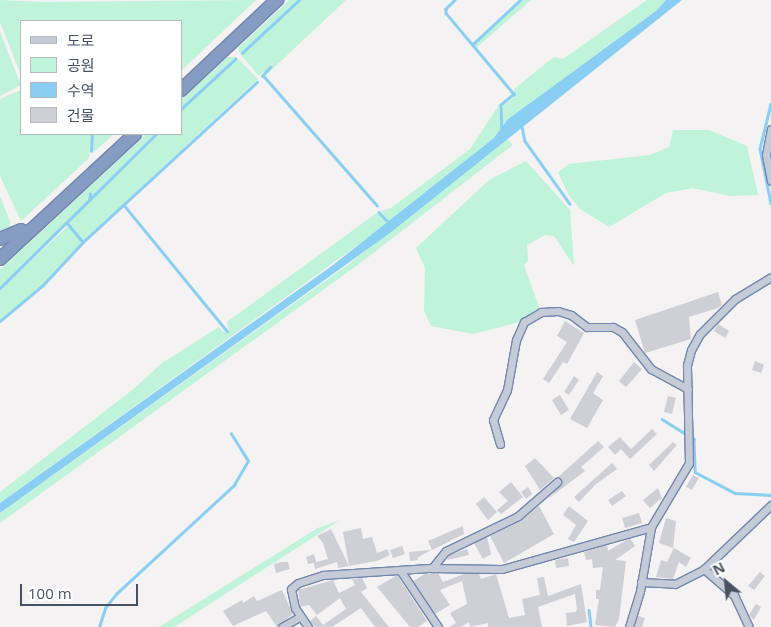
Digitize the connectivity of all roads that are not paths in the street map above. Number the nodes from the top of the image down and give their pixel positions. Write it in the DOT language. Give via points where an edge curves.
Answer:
graph roads {
  1 [pos="264,0"];
  2 [pos="277,0"];
  3 [pos="182,77"];
  4 [pos="182,89"];
  5 [pos="771,129"];
  6 [pos="121,135"];
  7 [pos="134,135"];
  8 [pos="771,180"];
  9 [pos="21,230"];
  10 [pos="0,239"];
  11 [pos="0,248"];
  12 [pos="0,259"];
  13 [pos="771,277"];
  14 [pos="688,390"];
  15 [pos="500,444"];
  16 [pos="557,482"];
  17 [pos="771,505"];
  18 [pos="651,527"];
  19 [pos="432,568"];
  20 [pos="704,569"];
  21 [pos="400,570"];
  22 [pos="641,582"];
  23 [pos="299,616"];
  24 [pos="282,627"];
  25 [pos="308,627"];
  26 [pos="438,627"];
  27 [pos="629,627"];
  28 [pos="749,627"];
  1 -- 3 [label="highway"];
  2 -- 4 [label="highway"];
  5 -- 8 [label="street" via="766,155"];
  6 -- 9 [label="highway"];
  7 -- 12 [label="highway"];
  9 -- 10 [label="highway"];
  9 -- 11 [label="highway"];
  13 -- 14 [label="street" via="740,295 700,334 689,357"];
  14 -- 15 [label="street" via="650,369 622,332 613,327 587,327 571,315 558,311 541,312 524,322 516,340 507,390 493,420"];
  14 -- 18 [label="street" via="689,463"];
  16 -- 19 [label="street" via="518,516 446,552"];
  17 -- 20 [label="street"];
  18 -- 19 [label="street" via="516,566"];
  18 -- 22 [label="street"];
  19 -- 21 [label="street"];
  20 -- 22 [label="street" via="675,584"];
  20 -- 28 [label="street" via="734,595"];
  21 -- 23 [label="street" via="323,575 298,583 291,589 290,596"];
  21 -- 26 [label="street"];
  22 -- 27 [label="street"];
  23 -- 24 [label="street"];
  23 -- 25 [label="street"];
}
